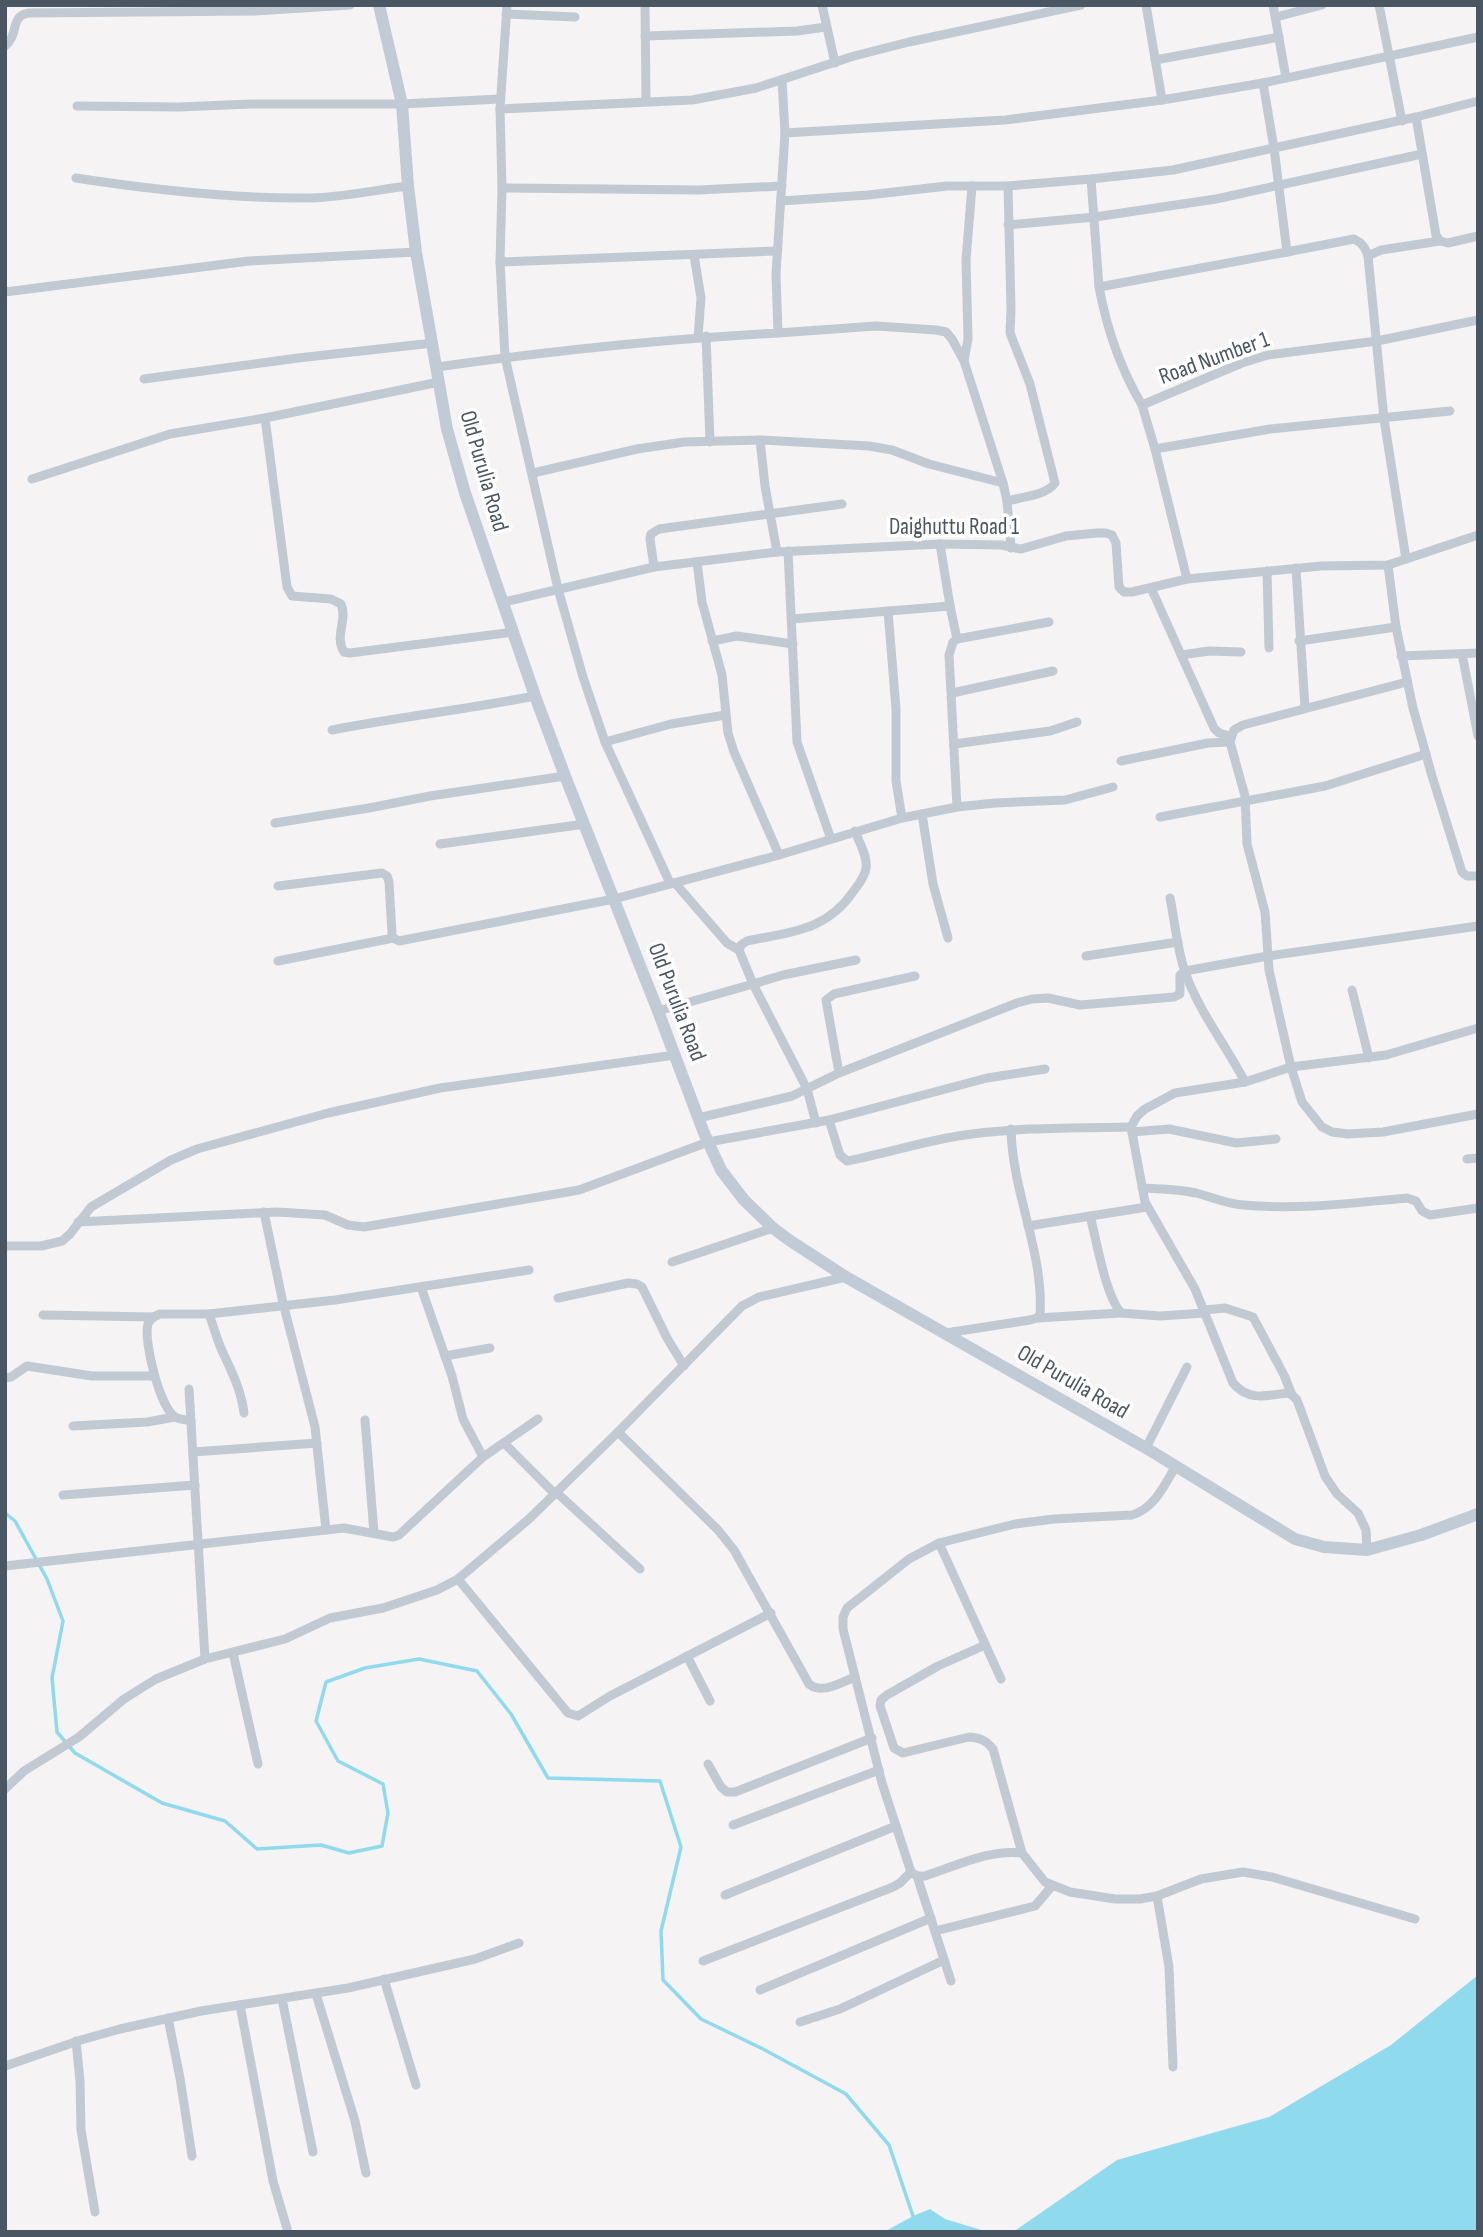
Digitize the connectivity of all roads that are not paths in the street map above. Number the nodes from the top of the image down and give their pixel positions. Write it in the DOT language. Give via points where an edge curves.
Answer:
graph roads {
  1 [pos="350,5"];
  2 [pos="379,5"];
  3 [pos="645,5"];
  4 [pos="822,5"];
  5 [pos="1081,5"];
  6 [pos="1146,5"];
  7 [pos="1273,5"];
  8 [pos="1322,5"];
  9 [pos="1380,5"];
  10 [pos="19,10"];
  11 [pos="506,10"];
  12 [pos="576,17"];
  13 [pos="1276,17"];
  14 [pos="826,27"];
  15 [pos="645,36"];
  16 [pos="1279,37"];
  17 [pos="1478,37"];
  18 [pos="5,46"];
  19 [pos="1390,57"];
  20 [pos="1156,60"];
  21 [pos="835,63"];
  22 [pos="1286,78"];
  23 [pos="782,80"];
  24 [pos="1263,83"];
  25 [pos="1162,100"];
  26 [pos="646,101"];
  27 [pos="1478,102"];
  28 [pos="402,104"];
  29 [pos="500,104"];
  30 [pos="77,106"];
  31 [pos="1416,117"];
  32 [pos="1402,121"];
  33 [pos="785,133"];
  34 [pos="1274,148"];
  35 [pos="1422,154"];
  36 [pos="76,178"];
  37 [pos="1091,179"];
  38 [pos="782,186"];
  39 [pos="972,186"];
  40 [pos="1008,186"];
  41 [pos="1279,186"];
  42 [pos="408,187"];
  43 [pos="502,188"];
  44 [pos="781,201"];
  45 [pos="1095,217"];
  46 [pos="1008,225"];
  47 [pos="1478,236"];
  48 [pos="1440,241"];
  49 [pos="777,251"];
  50 [pos="1287,251"];
  51 [pos="416,253"];
  52 [pos="694,254"];
  53 [pos="1368,256"];
  54 [pos="500,262"];
  55 [pos="1100,287"];
  56 [pos="5,292"];
  57 [pos="1478,320"];
  58 [pos="778,333"];
  59 [pos="702,337"];
  60 [pos="1377,341"];
  61 [pos="433,343"];
  62 [pos="505,357"];
  63 [pos="964,361"];
  64 [pos="437,366"];
  65 [pos="144,379"];
  66 [pos="439,383"];
  67 [pos="1142,405"];
  68 [pos="1450,411"];
  69 [pos="265,418"];
  70 [pos="1384,419"];
  71 [pos="760,440"];
  72 [pos="710,442"];
  73 [pos="1155,449"];
  74 [pos="533,473"];
  75 [pos="32,479"];
  76 [pos="1003,484"];
  77 [pos="1007,501"];
  78 [pos="842,504"];
  79 [pos="770,513"];
  80 [pos="1478,535"];
  81 [pos="940,544"];
  82 [pos="1011,548"];
  83 [pos="788,551"];
  84 [pos="777,552"];
  85 [pos="1406,559"];
  86 [pos="697,562"];
  87 [pos="1388,565"];
  88 [pos="654,567"];
  89 [pos="1296,568"];
  90 [pos="1267,571"];
  91 [pos="1187,579"];
  92 [pos="1151,588"];
  93 [pos="558,589"];
  94 [pos="504,602"];
  95 [pos="950,606"];
  96 [pos="888,611"];
  97 [pos="792,619"];
  98 [pos="1049,622"];
  99 [pos="1396,627"];
  100 [pos="514,632"];
  101 [pos="957,639"];
  102 [pos="712,641"];
  103 [pos="1300,641"];
  104 [pos="793,644"];
  105 [pos="1269,648"];
  106 [pos="1241,652"];
  107 [pos="1478,653"];
  108 [pos="1462,654"];
  109 [pos="1181,655"];
  110 [pos="1401,656"];
  111 [pos="1054,671"];
  112 [pos="1407,682"];
  113 [pos="952,693"];
  114 [pos="535,696"];
  115 [pos="1305,708"];
  116 [pos="725,715"];
  117 [pos="1077,722"];
  118 [pos="332,730"];
  119 [pos="1478,736"];
  120 [pos="1230,739"];
  121 [pos="605,743"];
  122 [pos="954,744"];
  123 [pos="1426,754"];
  124 [pos="1121,761"];
  125 [pos="565,776"];
  126 [pos="1113,787"];
  127 [pos="1244,802"];
  128 [pos="957,807"];
  129 [pos="922,814"];
  130 [pos="1160,817"];
  131 [pos="902,818"];
  132 [pos="275,823"];
  133 [pos="585,824"];
  134 [pos="855,831"];
  135 [pos="831,839"];
  136 [pos="440,844"];
  137 [pos="779,855"];
  138 [pos="1478,876"];
  139 [pos="670,883"];
  140 [pos="278,886"];
  141 [pos="614,898"];
  142 [pos="1170,898"];
  143 [pos="1478,926"];
  144 [pos="393,938"];
  145 [pos="948,938"];
  146 [pos="1178,942"];
  147 [pos="739,950"];
  148 [pos="1086,956"];
  149 [pos="1268,956"];
  150 [pos="856,960"];
  151 [pos="278,961"];
  152 [pos="1185,971"];
  153 [pos="915,976"];
  154 [pos="753,984"];
  155 [pos="1352,990"];
  156 [pos="658,1011"];
  157 [pos="1478,1028"];
  158 [pos="675,1055"];
  159 [pos="1369,1058"];
  160 [pos="1291,1067"];
  161 [pos="1045,1069"];
  162 [pos="839,1073"];
  163 [pos="1245,1082"];
  164 [pos="807,1089"];
  165 [pos="1478,1114"];
  166 [pos="698,1118"];
  167 [pos="830,1120"];
  168 [pos="816,1123"];
  169 [pos="1012,1129"];
  170 [pos="1131,1129"];
  171 [pos="1276,1139"];
  172 [pos="708,1142"];
  173 [pos="1478,1158"];
  174 [pos="1466,1160"];
  175 [pos="1142,1188"];
  176 [pos="1147,1207"];
  177 [pos="1478,1208"];
  178 [pos="264,1212"];
  179 [pos="1090,1216"];
  180 [pos="78,1222"];
  181 [pos="1028,1226"];
  182 [pos="773,1228"];
  183 [pos="5,1246"];
  184 [pos="672,1262"];
  185 [pos="529,1270"];
  186 [pos="846,1277"];
  187 [pos="421,1287"];
  188 [pos="558,1297"];
  189 [pos="285,1305"];
  190 [pos="1205,1311"];
  191 [pos="1121,1313"];
  192 [pos="209,1314"];
  193 [pos="43,1315"];
  194 [pos="153,1317"];
  195 [pos="1037,1318"];
  196 [pos="946,1333"];
  197 [pos="490,1348"];
  198 [pos="445,1356"];
  199 [pos="684,1366"];
  200 [pos="1186,1367"];
  201 [pos="154,1376"];
  202 [pos="5,1378"];
  203 [pos="189,1389"];
  204 [pos="1292,1395"];
  205 [pos="244,1413"];
  206 [pos="175,1418"];
  207 [pos="538,1419"];
  208 [pos="365,1420"];
  209 [pos="191,1421"];
  210 [pos="73,1426"];
  211 [pos="618,1432"];
  212 [pos="317,1443"];
  213 [pos="504,1443"];
  214 [pos="1146,1448"];
  215 [pos="193,1452"];
  216 [pos="483,1457"];
  217 [pos="1176,1466"];
  218 [pos="195,1485"];
  219 [pos="556,1492"];
  220 [pos="63,1495"];
  221 [pos="1478,1514"];
  222 [pos="326,1530"];
  223 [pos="374,1533"];
  224 [pos="939,1543"];
  225 [pos="197,1544"];
  226 [pos="1367,1550"];
  227 [pos="5,1566"];
  228 [pos="640,1569"];
  229 [pos="458,1579"];
  230 [pos="771,1613"];
  231 [pos="985,1646"];
  232 [pos="233,1653"];
  233 [pos="687,1656"];
  234 [pos="205,1659"];
  235 [pos="855,1676"];
  236 [pos="1001,1679"];
  237 [pos="710,1701"];
  238 [pos="872,1738"];
  239 [pos="708,1763"];
  240 [pos="258,1764"];
  241 [pos="879,1770"];
  242 [pos="6,1785"];
  243 [pos="733,1825"];
  244 [pos="896,1826"];
  245 [pos="1022,1853"];
  246 [pos="914,1874"];
  247 [pos="1052,1886"];
  248 [pos="725,1895"];
  249 [pos="1157,1896"];
  250 [pos="931,1918"];
  251 [pos="1415,1919"];
  252 [pos="935,1931"];
  253 [pos="519,1943"];
  254 [pos="944,1960"];
  255 [pos="703,1961"];
  256 [pos="384,1979"];
  257 [pos="951,1981"];
  258 [pos="760,1990"];
  259 [pos="316,1994"];
  260 [pos="282,1999"];
  261 [pos="240,2005"];
  262 [pos="168,2018"];
  263 [pos="800,2022"];
  264 [pos="76,2041"];
  265 [pos="5,2066"];
  266 [pos="1173,2067"];
  267 [pos="416,2085"];
  268 [pos="313,2151"];
  269 [pos="192,2156"];
  270 [pos="366,2173"];
  271 [pos="95,2212"];
  272 [pos="288,2232"];
  1 -- 10 [label="street" via="255,11"];
  2 -- 28 [label="main road, Old Purulia Road"];
  3 -- 15 [label="street"];
  4 -- 14 [label="street"];
  5 -- 21 [label="street"];
  6 -- 20 [label="street"];
  7 -- 13 [label="street"];
  8 -- 13 [label="street"];
  9 -- 19 [label="street"];
  10 -- 18 [label="street" via="14,37"];
  11 -- 12 [label="street"];
  11 -- 29 [label="street"];
  13 -- 16 [label="street"];
  14 -- 15 [label="street"];
  14 -- 21 [label="street"];
  15 -- 26 [label="street"];
  16 -- 20 [label="street"];
  16 -- 22 [label="street"];
  17 -- 19 [label="street"];
  19 -- 22 [label="street"];
  19 -- 32 [label="street"];
  20 -- 25 [label="street"];
  21 -- 23 [label="street"];
  22 -- 24 [label="street"];
  23 -- 26 [label="street" via="692,100"];
  23 -- 33 [label="street"];
  24 -- 25 [label="street"];
  24 -- 34 [label="street"];
  25 -- 33 [label="street" via="1005,120"];
  26 -- 29 [label="street"];
  27 -- 31 [label="street"];
  28 -- 29 [label="street"];
  28 -- 30 [label="street"];
  28 -- 42 [label="main road, Old Purulia Road"];
  29 -- 43 [label="street"];
  31 -- 32 [label="street"];
  31 -- 35 [label="street"];
  32 -- 34 [label="street"];
  33 -- 38 [label="street"];
  34 -- 37 [label="street" via="1173,170"];
  34 -- 41 [label="street"];
  35 -- 41 [label="street"];
  35 -- 48 [label="street"];
  36 -- 42 [label="street" via="153,190 314,198"];
  37 -- 40 [label="street"];
  37 -- 45 [label="street"];
  38 -- 43 [label="street"];
  38 -- 44 [label="street"];
  39 -- 40 [label="street"];
  39 -- 44 [label="street"];
  39 -- 63 [label="street"];
  40 -- 46 [label="street"];
  41 -- 45 [label="street"];
  41 -- 50 [label="street"];
  42 -- 51 [label="main road, Old Purulia Road"];
  43 -- 54 [label="street"];
  44 -- 49 [label="street"];
  45 -- 46 [label="street"];
  45 -- 55 [label="street"];
  46 -- 77 [label="street" via="1010,332 1030,384 1055,483 1044,492"];
  47 -- 48 [label="street"];
  48 -- 53 [label="street"];
  49 -- 52 [label="street"];
  49 -- 58 [label="street"];
  50 -- 53 [label="street" via="1354,239"];
  50 -- 55 [label="street"];
  51 -- 56 [label="street" via="248,261"];
  51 -- 61 [label="main road, Old Purulia Road"];
  52 -- 54 [label="street"];
  52 -- 59 [label="street"];
  53 -- 60 [label="street"];
  54 -- 62 [label="street"];
  55 -- 67 [label="street" via="1117,358"];
  57 -- 60 [label="street, Road Number 1"];
  58 -- 59 [label="street"];
  58 -- 63 [label="street" via="876,326 936,330 946,332"];
  59 -- 62 [label="street"];
  59 -- 72 [label="street"];
  60 -- 67 [label="street, Road Number 1" via="1268,355"];
  60 -- 70 [label="street"];
  61 -- 64 [label="main road, Old Purulia Road"];
  61 -- 65 [label="street"];
  62 -- 64 [label="street"];
  62 -- 74 [label="street"];
  63 -- 76 [label="street"];
  64 -- 66 [label="main road, Old Purulia Road"];
  66 -- 69 [label="street"];
  66 -- 94 [label="main road, Old Purulia Road" via="465,492"];
  67 -- 73 [label="street, Road Number 1"];
  68 -- 70 [label="street"];
  69 -- 75 [label="street" via="170,434"];
  69 -- 100 [label="street" via="287,587 292,596 341,604 344,614 339,642 344,652"];
  70 -- 73 [label="street" via="1270,429"];
  70 -- 85 [label="street"];
  71 -- 72 [label="street"];
  71 -- 76 [label="street" via="892,450"];
  71 -- 79 [label="street"];
  72 -- 74 [label="street" via="637,449"];
  73 -- 91 [label="street, Road Number 1"];
  74 -- 93 [label="street"];
  76 -- 77 [label="street"];
  77 -- 82 [label="street"];
  78 -- 79 [label="street"];
  79 -- 84 [label="street"];
  79 -- 88 [label="street" via="654,531 650,539"];
  80 -- 85 [label="street, Daighuttu Road 1"];
  81 -- 82 [label="street, Daighuttu Road 1"];
  81 -- 83 [label="street, Daighuttu Road 1"];
  81 -- 95 [label="street"];
  82 -- 92 [label="street, Daighuttu Road 1" via="1106,533 1115,543 1119,587 1124,592"];
  83 -- 84 [label="street, Daighuttu Road 1"];
  83 -- 97 [label="street"];
  84 -- 86 [label="street, Daighuttu Road 1"];
  85 -- 87 [label="street, Daighuttu Road 1"];
  86 -- 88 [label="street, Daighuttu Road 1"];
  86 -- 102 [label="street"];
  87 -- 89 [label="street, Daighuttu Road 1"];
  87 -- 99 [label="street"];
  88 -- 93 [label="street, Daighuttu Road 1"];
  89 -- 90 [label="street, Daighuttu Road 1"];
  89 -- 103 [label="street"];
  90 -- 91 [label="street, Daighuttu Road 1"];
  90 -- 105 [label="street"];
  91 -- 92 [label="street, Daighuttu Road 1"];
  92 -- 109 [label="street"];
  93 -- 94 [label="street, Daighuttu Road 1"];
  93 -- 121 [label="street"];
  94 -- 100 [label="main road, Old Purulia Road"];
  95 -- 96 [label="street"];
  95 -- 101 [label="street"];
  96 -- 97 [label="street"];
  96 -- 131 [label="street"];
  97 -- 104 [label="street"];
  98 -- 101 [label="street"];
  99 -- 103 [label="street"];
  99 -- 110 [label="street"];
  100 -- 114 [label="main road, Old Purulia Road"];
  101 -- 113 [label="street" via="950,648"];
  102 -- 104 [label="street" via="737,636"];
  102 -- 116 [label="street" via="722,675"];
  103 -- 115 [label="street"];
  104 -- 135 [label="street" via="797,742"];
  106 -- 109 [label="street"];
  107 -- 108 [label="street"];
  108 -- 110 [label="street"];
  108 -- 119 [label="street"];
  109 -- 120 [label="street" via="1214,728"];
  110 -- 112 [label="street"];
  111 -- 113 [label="street"];
  112 -- 115 [label="street"];
  112 -- 123 [label="street"];
  113 -- 122 [label="street"];
  114 -- 118 [label="street"];
  114 -- 125 [label="main road, Old Purulia Road"];
  115 -- 120 [label="street" via="1243,725"];
  116 -- 121 [label="street" via="671,724"];
  116 -- 137 [label="street" via="734,752"];
  117 -- 122 [label="street" via="1050,731"];
  120 -- 124 [label="street"];
  120 -- 127 [label="street"];
  121 -- 139 [label="street"];
  122 -- 128 [label="street"];
  123 -- 127 [label="street" via="1325,786"];
  123 -- 138 [label="street" via="1462,872"];
  125 -- 132 [label="street"];
  125 -- 133 [label="main road, Old Purulia Road"];
  126 -- 128 [label="street" via="1065,800"];
  127 -- 130 [label="street"];
  127 -- 149 [label="street" via="1247,844 1267,927"];
  128 -- 129 [label="street"];
  129 -- 131 [label="street"];
  129 -- 145 [label="street" via="933,884"];
  131 -- 134 [label="street"];
  133 -- 136 [label="street"];
  133 -- 141 [label="main road, Old Purulia Road"];
  134 -- 135 [label="street"];
  134 -- 147 [label="street" via="867,869 844,905 816,924 747,941"];
  135 -- 137 [label="street"];
  137 -- 139 [label="street"];
  139 -- 141 [label="street"];
  139 -- 147 [label="street"];
  140 -- 144 [label="street" via="382,873 387,876"];
  141 -- 144 [label="street" via="400,941"];
  141 -- 156 [label="main road, Old Purulia Road"];
  142 -- 146 [label="street"];
  143 -- 149 [label="street"];
  144 -- 151 [label="street"];
  146 -- 148 [label="street"];
  146 -- 152 [label="street"];
  147 -- 154 [label="street"];
  149 -- 152 [label="street"];
  149 -- 160 [label="street"];
  150 -- 154 [label="street"];
  152 -- 162 [label="street" via="1180,975 1180,994 1174,997 1080,1005 1032,999"];
  152 -- 163 [label="street"];
  153 -- 162 [label="street" via="825,1000"];
  154 -- 156 [label="street"];
  154 -- 164 [label="street"];
  155 -- 159 [label="street"];
  156 -- 158 [label="main road, Old Purulia Road"];
  157 -- 159 [label="street"];
  158 -- 166 [label="main road, Old Purulia Road"];
  158 -- 180 [label="street" via="440,1088 210,1145 171,1160 92,1207"];
  159 -- 160 [label="street"];
  160 -- 163 [label="street"];
  160 -- 165 [label="street" via="1302,1102 1322,1127 1332,1132 1383,1132"];
  161 -- 167 [label="street" via="987,1078"];
  162 -- 164 [label="street"];
  163 -- 170 [label="street" via="1175,1093 1145,1109"];
  164 -- 166 [label="street" via="772,1102"];
  164 -- 168 [label="street"];
  166 -- 172 [label="main road, Old Purulia Road"];
  167 -- 168 [label="street"];
  167 -- 169 [label="street" via="840,1155 847,1161 956,1136"];
  168 -- 172 [label="street"];
  169 -- 170 [label="street"];
  169 -- 181 [label="street" via="1012,1154"];
  170 -- 171 [label="street" via="1169,1129 1236,1143"];
  170 -- 175 [label="street"];
  172 -- 178 [label="street" via="579,1190 364,1227 325,1214"];
  172 -- 182 [label="main road, Old Purulia Road" via="720,1170"];
  173 -- 174 [label="street"];
  175 -- 176 [label="street"];
  175 -- 177 [label="street" via="1177,1189 1244,1205 1407,1198 1430,1215"];
  176 -- 179 [label="street"];
  176 -- 190 [label="street"];
  178 -- 180 [label="street"];
  178 -- 189 [label="street"];
  179 -- 181 [label="street"];
  179 -- 191 [label="street" via="1110,1293"];
  180 -- 183 [label="street" via="62,1241"];
  181 -- 195 [label="street" via="1037,1268"];
  182 -- 184 [label="street"];
  182 -- 186 [label="main road, Old Purulia Road"];
  185 -- 187 [label="street"];
  186 -- 196 [label="main road, Old Purulia Road"];
  186 -- 199 [label="street" via="750,1300"];
  187 -- 189 [label="street"];
  187 -- 198 [label="street"];
  188 -- 199 [label="street" via="637,1283"];
  189 -- 192 [label="street"];
  189 -- 212 [label="street"];
  190 -- 191 [label="street"];
  190 -- 204 [label="street" via="1225,1308 1253,1317"];
  190 -- 204 [label="street" via="1239,1390 1256,1397"];
  191 -- 195 [label="street"];
  192 -- 194 [label="street"];
  192 -- 205 [label="street" via="242,1395"];
  193 -- 194 [label="street"];
  194 -- 201 [label="street" via="147,1332"];
  195 -- 196 [label="street"];
  196 -- 214 [label="main road, Old Purulia Road"];
  197 -- 198 [label="street"];
  198 -- 216 [label="street" via="463,1419"];
  199 -- 211 [label="street"];
  200 -- 214 [label="street"];
  201 -- 202 [label="street" via="92,1376 27,1366"];
  201 -- 206 [label="street"];
  203 -- 209 [label="street"];
  204 -- 226 [label="street" via="1325,1476 1366,1530"];
  206 -- 209 [label="street"];
  206 -- 210 [label="street"];
  207 -- 213 [label="street"];
  208 -- 223 [label="street"];
  209 -- 215 [label="street"];
  211 -- 219 [label="street"];
  211 -- 230 [label="street" via="718,1530"];
  212 -- 215 [label="street"];
  212 -- 222 [label="street"];
  213 -- 216 [label="street"];
  213 -- 219 [label="street"];
  214 -- 217 [label="main road, Old Purulia Road"];
  215 -- 218 [label="street"];
  216 -- 223 [label="street" via="398,1535"];
  217 -- 224 [label="street" via="1142,1512 1015,1524"];
  217 -- 226 [label="main road, Old Purulia Road" via="1295,1539 1324,1547"];
  218 -- 220 [label="street"];
  218 -- 225 [label="street"];
  219 -- 228 [label="street"];
  219 -- 229 [label="street"];
  221 -- 226 [label="main road, Old Purulia Road"];
  222 -- 223 [label="street"];
  222 -- 225 [label="street"];
  224 -- 231 [label="street"];
  224 -- 235 [label="street" via="909,1559 847,1608 843,1629"];
  225 -- 227 [label="street"];
  225 -- 234 [label="street"];
  229 -- 232 [label="street" via="383,1608 330,1618 285,1639"];
  229 -- 233 [label="street" via="568,1713 578,1716"];
  230 -- 233 [label="street"];
  230 -- 235 [label="street" via="815,1689"];
  231 -- 236 [label="street"];
  231 -- 245 [label="street" via="937,1666 887,1695 880,1706 894,1748 903,1753 968,1737 989,1743"];
  232 -- 234 [label="street"];
  232 -- 240 [label="street"];
  233 -- 237 [label="street"];
  234 -- 242 [label="street" via="140,1688 79,1737"];
  235 -- 238 [label="street"];
  238 -- 239 [label="street" via="735,1792 721,1787"];
  238 -- 241 [label="street"];
  241 -- 243 [label="street"];
  241 -- 244 [label="street"];
  244 -- 246 [label="street"];
  244 -- 248 [label="street"];
  245 -- 246 [label="street" via="989,1855 925,1876"];
  245 -- 247 [label="street"];
  246 -- 250 [label="street"];
  246 -- 255 [label="street" via="893,1887"];
  247 -- 249 [label="street" via="1115,1899"];
  247 -- 252 [label="street" via="1035,1906"];
  249 -- 251 [label="street" via="1201,1879 1242,1872"];
  249 -- 266 [label="street" via="1170,1967"];
  250 -- 252 [label="street"];
  250 -- 258 [label="street"];
  252 -- 254 [label="street"];
  253 -- 256 [label="street" via="475,1959"];
  254 -- 257 [label="street"];
  254 -- 263 [label="street" via="840,2009"];
  256 -- 259 [label="street"];
  256 -- 267 [label="street"];
  259 -- 260 [label="street"];
  259 -- 270 [label="street"];
  260 -- 261 [label="street"];
  260 -- 268 [label="street"];
  261 -- 262 [label="street"];
  261 -- 272 [label="street" via="273,2181"];
  262 -- 264 [label="street"];
  262 -- 269 [label="street"];
  264 -- 265 [label="street"];
  264 -- 271 [label="street" via="81,2130"];
}
